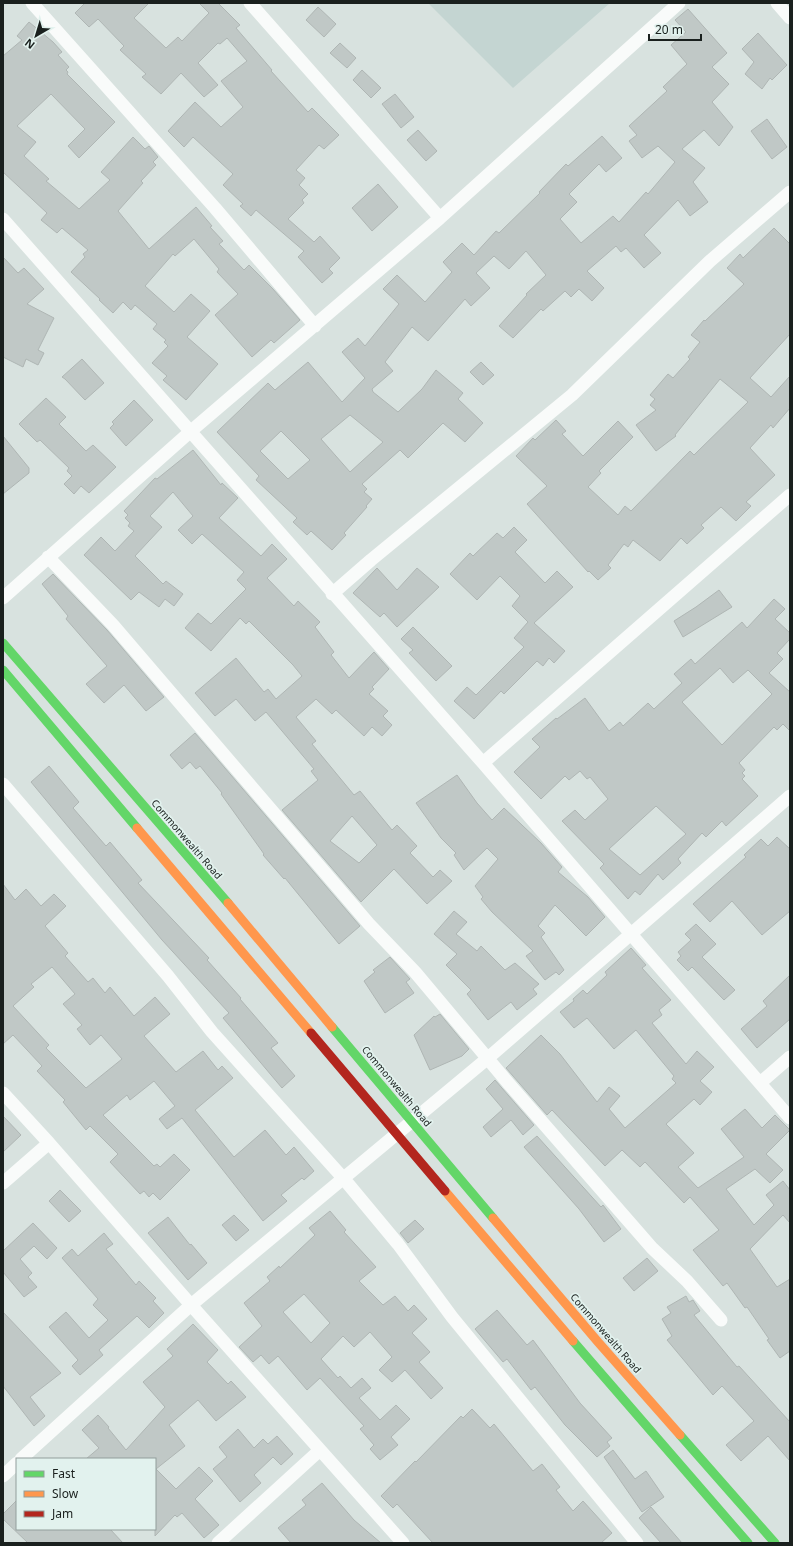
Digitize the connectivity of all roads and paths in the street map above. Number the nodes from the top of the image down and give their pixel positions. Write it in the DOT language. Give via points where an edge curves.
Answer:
graph roads {
  1 [pos="32,3"];
  2 [pos="250,3"];
  3 [pos="678,3"];
  4 [pos="777,3"];
  5 [pos="790,18"];
  6 [pos="790,192"];
  7 [pos="440,218"];
  8 [pos="3,220"];
  9 [pos="315,326"];
  10 [pos="191,431"];
  11 [pos="790,495"];
  12 [pos="48,557"];
  13 [pos="332,594"];
  14 [pos="3,598"];
  15 [pos="3,643"];
  16 [pos="3,670"];
  17 [pos="483,763"];
  18 [pos="3,784"];
  19 [pos="790,796"];
  20 [pos="632,934"];
  21 [pos="790,1057"];
  22 [pos="488,1058"];
  23 [pos="760,1084"];
  24 [pos="3,1093"];
  25 [pos="790,1118"];
  26 [pos="412,1122"];
  27 [pos="398,1134"];
  28 [pos="49,1142"];
  29 [pos="344,1179"];
  30 [pos="3,1183"];
  31 [pos="191,1305"];
  32 [pos="722,1320"];
  33 [pos="320,1450"];
  34 [pos="22,1458"];
  35 [pos="16,1464"];
  36 [pos="3,1476"];
  37 [pos="218,1543"];
  38 [pos="403,1543"];
  39 [pos="637,1543"];
  40 [pos="748,1543"];
  41 [pos="775,1543"];
  1 -- 9 [label="street" via="215,208"];
  2 -- 7 [label="street"];
  3 -- 7 [label="street"];
  4 -- 5 [label="street"];
  6 -- 13 [label="street" via="710,261 572,395"];
  7 -- 9 [label="street"];
  8 -- 10 [label="street"];
  9 -- 10 [label="street"];
  10 -- 12 [label="street"];
  10 -- 13 [label="street"];
  11 -- 17 [label="street"];
  12 -- 14 [label="street"];
  12 -- 22 [label="street" via="113,625"];
  13 -- 17 [label="street"];
  15 -- 26 [label="main road, Commonwealth Road"];
  16 -- 27 [label="main road"];
  17 -- 20 [label="street"];
  18 -- 29 [label="street" via="217,1037"];
  19 -- 20 [label="street"];
  20 -- 22 [label="street"];
  20 -- 23 [label="street"];
  21 -- 23 [label="street"];
  22 -- 26 [label="street"];
  22 -- 32 [label="street" via="652,1248 687,1281"];
  23 -- 25 [label="street"];
  24 -- 28 [label="street"];
  26 -- 27 [label="street"];
  26 -- 41 [label="main road, Commonwealth Road" via="598,1342"];
  27 -- 29 [label="street"];
  27 -- 40 [label="main road"];
  28 -- 30 [label="street"];
  28 -- 31 [label="street"];
  29 -- 31 [label="street"];
  29 -- 39 [label="street" via="398,1244 452,1317"];
  31 -- 33 [label="street"];
  31 -- 34 [label="street"];
  33 -- 37 [label="street"];
  33 -- 38 [label="street"];
  35 -- 36 [label="street"];
}
